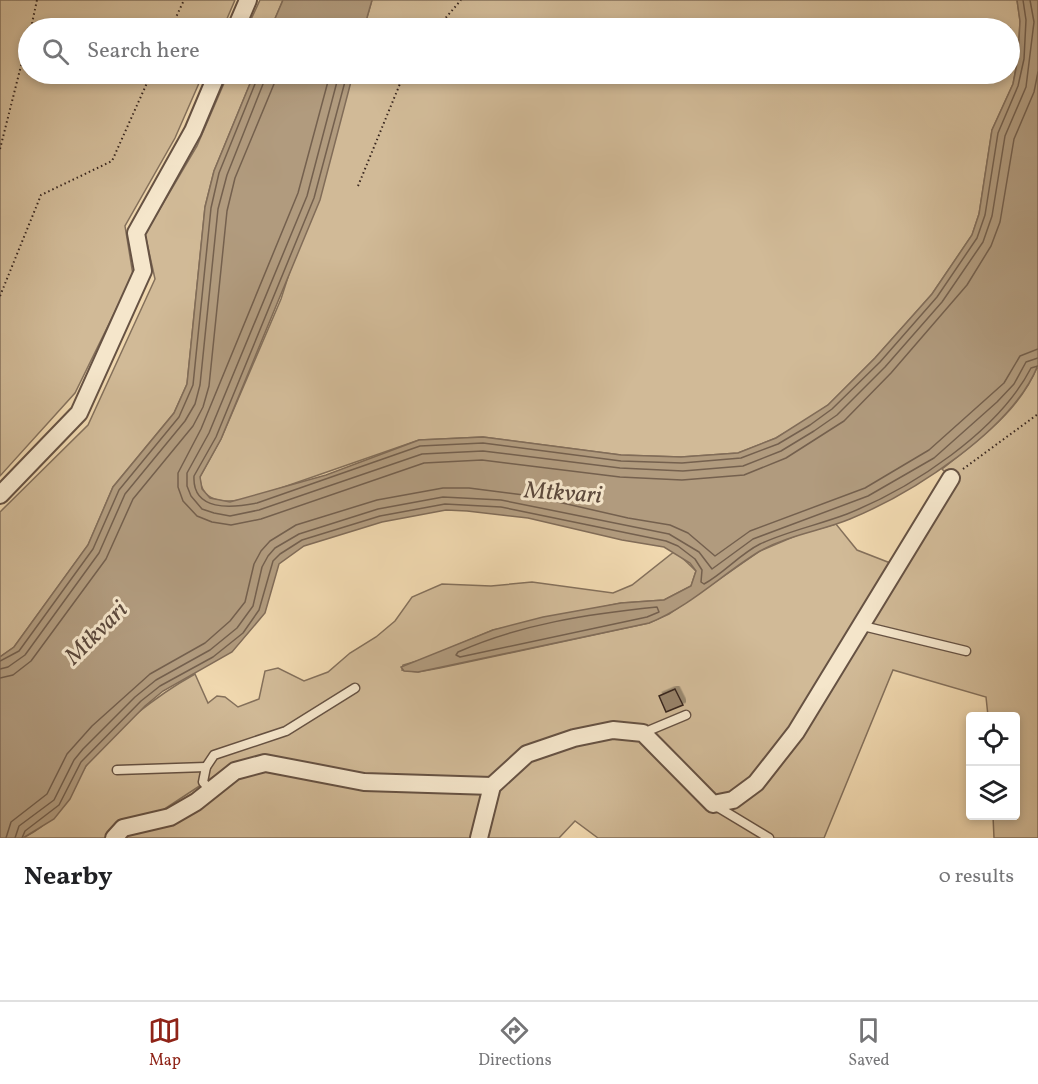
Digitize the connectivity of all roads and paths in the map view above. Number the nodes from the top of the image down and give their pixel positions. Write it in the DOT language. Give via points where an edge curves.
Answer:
graph roads {
  1 [pos="37,0"];
  2 [pos="184,0"];
  3 [pos="248,0"];
  4 [pos="461,0"];
  5 [pos="33,18"];
  6 [pos="176,18"];
  7 [pos="240,18"];
  8 [pos="446,18"];
  9 [pos="18,78"];
  10 [pos="147,84"];
  11 [pos="213,84"];
  12 [pos="400,84"];
  13 [pos="0,149"];
  14 [pos="358,186"];
  15 [pos="0,296"];
  16 [pos="1038,414"];
  17 [pos="951,478"];
  18 [pos="0,495"];
  19 [pos="863,626"];
  20 [pos="966,651"];
  21 [pos="354,688"];
  22 [pos="686,716"];
  23 [pos="644,733"];
  24 [pos="206,766"];
  25 [pos="117,770"];
  26 [pos="492,786"];
  27 [pos="211,791"];
  28 [pos="713,804"];
  29 [pos="114,838"];
  30 [pos="479,838"];
  31 [pos="769,838"];
  1 -- 5 [label="path"];
  2 -- 6 [label="path"];
  3 -- 7 [label="street"];
  4 -- 8 [label="path"];
  9 -- 13 [label="path"];
  10 -- 15 [label="path" via="112,161 40,195"];
  11 -- 18 [label="street" via="193,131 136,233 143,272 79,413"];
  12 -- 14 [label="path"];
  16 -- 17 [label="path"];
  17 -- 19 [label="street"];
  19 -- 20 [label="lane"];
  19 -- 28 [label="street" via="796,732 756,783 733,800"];
  21 -- 24 [label="lane" via="286,731 214,755"];
  22 -- 23 [label="lane"];
  23 -- 26 [label="street" via="613,730 573,738 527,754"];
  23 -- 28 [label="street"];
  24 -- 25 [label="lane"];
  24 -- 27 [label="lane" via="204,782"];
  26 -- 27 [label="street" via="364,782 265,763 236,771"];
  26 -- 30 [label="street"];
  27 -- 29 [label="street" via="170,817 123,828"];
  28 -- 31 [label="lane"];
}
